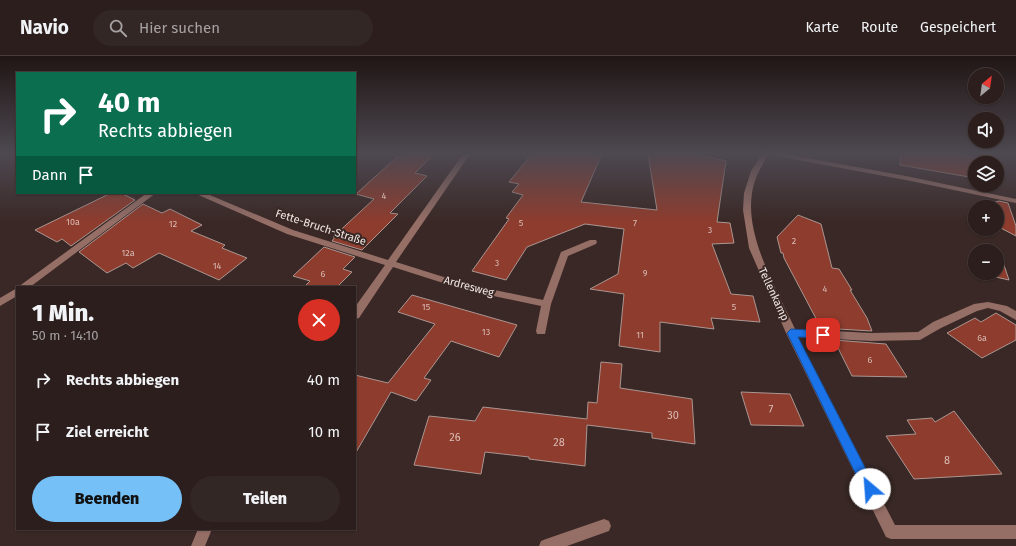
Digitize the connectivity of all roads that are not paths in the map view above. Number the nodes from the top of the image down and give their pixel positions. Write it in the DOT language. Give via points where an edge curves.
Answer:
graph roads {
  1 [pos="450,177"];
  2 [pos="753,177"];
  3 [pos="901,177"];
  4 [pos="151,194"];
  5 [pos="200,194"];
  6 [pos="1016,201"];
  7 [pos="593,242"];
  8 [pos="392,263"];
  9 [pos="24,286"];
  10 [pos="16,292"];
  11 [pos="0,303"];
  12 [pos="546,304"];
  13 [pos="356,315"];
  14 [pos="1016,316"];
  15 [pos="541,331"];
  16 [pos="791,333"];
  17 [pos="604,526"];
  18 [pos="206,530"];
  19 [pos="1016,532"];
  20 [pos="198,546"];
  21 [pos="546,546"];
  1 -- 8 [label="street"];
  2 -- 16 [label="street, Tellenkamp" via="746,210 753,248"];
  3 -- 6 [label="street"];
  4 -- 9 [label="street"];
  5 -- 8 [label="street, Fette-Bruch-Straße" via="290,232"];
  7 -- 12 [label="street" via="564,254"];
  8 -- 12 [label="street, Ardresweg" via="465,286"];
  8 -- 13 [label="street"];
  10 -- 11 [label="street"];
  12 -- 15 [label="street"];
  14 -- 16 [label="street" via="1003,308 988,305 974,308 920,336 871,337"];
  16 -- 19 [label="street, Tellenkamp" via="891,532"];
  17 -- 21 [label="street"];
  18 -- 20 [label="street"];
}
